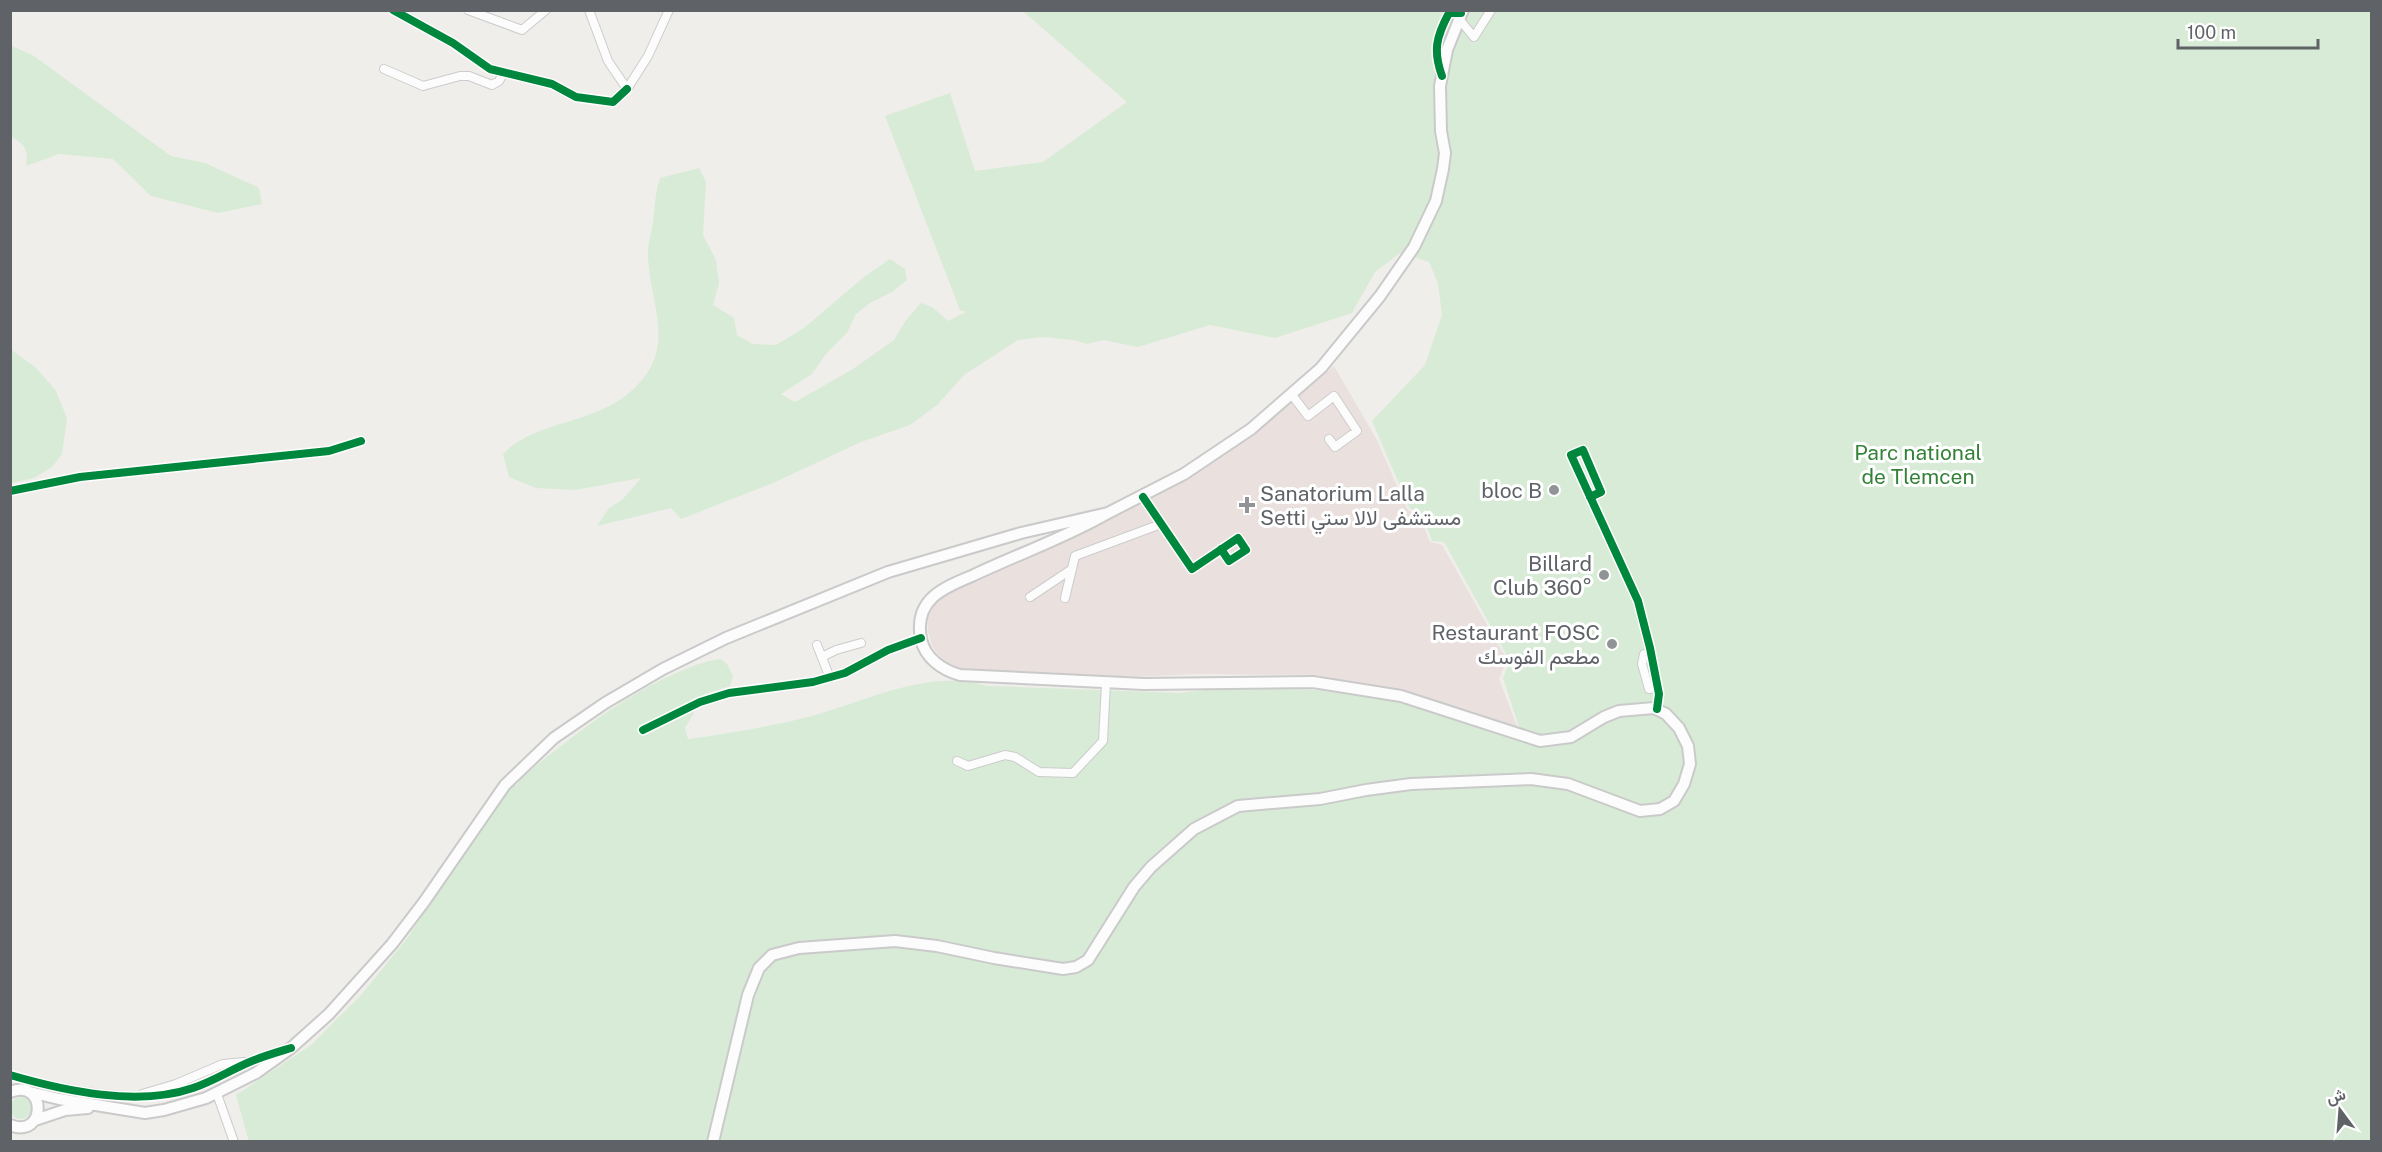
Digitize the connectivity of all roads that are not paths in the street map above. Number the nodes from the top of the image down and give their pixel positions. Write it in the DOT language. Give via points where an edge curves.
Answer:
graph roads {
  1 [pos="393,10"];
  2 [pos="468,10"];
  3 [pos="546,10"];
  4 [pos="589,10"];
  5 [pos="669,10"];
  6 [pos="1491,10"];
  7 [pos="407,14"];
  8 [pos="1461,14"];
  9 [pos="384,69"];
  10 [pos="504,72"];
  11 [pos="627,89"];
  12 [pos="1292,395"];
  13 [pos="1329,439"];
  14 [pos="361,441"];
  15 [pos="10,491"];
  16 [pos="1143,497"];
  17 [pos="1590,497"];
  18 [pos="1108,513"];
  19 [pos="1161,524"];
  20 [pos="1221,549"];
  21 [pos="1072,569"];
  22 [pos="1030,597"];
  23 [pos="1065,598"];
  24 [pos="921,638"];
  25 [pos="861,643"];
  26 [pos="817,645"];
  27 [pos="822,657"];
  28 [pos="830,678"];
  29 [pos="1106,683"];
  30 [pos="1657,709"];
  31 [pos="643,730"];
  32 [pos="957,761"];
  33 [pos="291,1048"];
  34 [pos="10,1075"];
  35 [pos="13,1090"];
  36 [pos="30,1092"];
  37 [pos="218,1094"];
  38 [pos="115,1108"];
  39 [pos="35,1120"];
  40 [pos="12,1127"];
  41 [pos="234,1142"];
  42 [pos="713,1142"];
  1 -- 7 [label="street"];
  2 -- 3 [label="street" via="522,30"];
  4 -- 11 [label="street" via="608,61"];
  5 -- 11 [label="street" via="648,56"];
  6 -- 8 [label="street" via="1474,37"];
  7 -- 10 [label="street" via="490,69"];
  8 -- 12 [label="main road" via="1442,76 1439,105 1444,153 1436,201 1414,247 1380,296 1321,368"];
  9 -- 10 [label="street" via="423,86 460,76 492,85"];
  10 -- 11 [label="street" via="552,84 576,98 613,102"];
  12 -- 13 [label="street" via="1308,416 1334,396 1358,431 1335,447"];
  12 -- 16 [label="main road" via="1216,455"];
  14 -- 15 [label="street" via="329,451 80,477"];
  16 -- 18 [label="main road"];
  16 -- 19 [label="street"];
  17 -- 17 [label="street" via="1571,455 1582,450 1601,492"];
  17 -- 30 [label="street" via="1638,601 1651,652"];
  18 -- 24 [label="main road" via="942,590 920,617"];
  18 -- 33 [label="main road" via="1021,533 888,572 726,638 663,669 585,716 505,785 392,944 329,1014"];
  19 -- 20 [label="street" via="1192,569"];
  19 -- 21 [label="street" via="1076,556"];
  21 -- 22 [label="street"];
  21 -- 23 [label="street"];
  24 -- 28 [label="street"];
  24 -- 29 [label="main road" via="932,659 960,675"];
  25 -- 27 [label="street"];
  26 -- 27 [label="street"];
  27 -- 28 [label="street"];
  28 -- 31 [label="street" via="729,693 700,702"];
  29 -- 30 [label="main road" via="1313,682 1408,698 1540,741 1571,737 1619,711"];
  29 -- 32 [label="street" via="1103,741 1073,773 1039,772 1005,755 968,766"];
  30 -- 42 [label="main road" via="1679,728 1690,756 1688,774 1679,794 1660,810 1641,812 1589,790 1531,780 1411,784 1320,799 1238,806 1194,829 1151,867 1088,960 1076,968 894,941 799,948 772,955 759,968 748,995"];
  33 -- 34 [label="street" via="249,1062 223,1064 176,1084 129,1096 55,1086"];
  33 -- 37 [label="main road"];
  35 -- 36 [label="main road"];
  36 -- 38 [label="main road"];
  36 -- 39 [label="main road" via="39,1107"];
  37 -- 38 [label="main road" via="154,1112"];
  37 -- 41 [label="street"];
  38 -- 39 [label="main road" via="72,1109"];
  39 -- 40 [label="main road" via="29,1125"];
}
